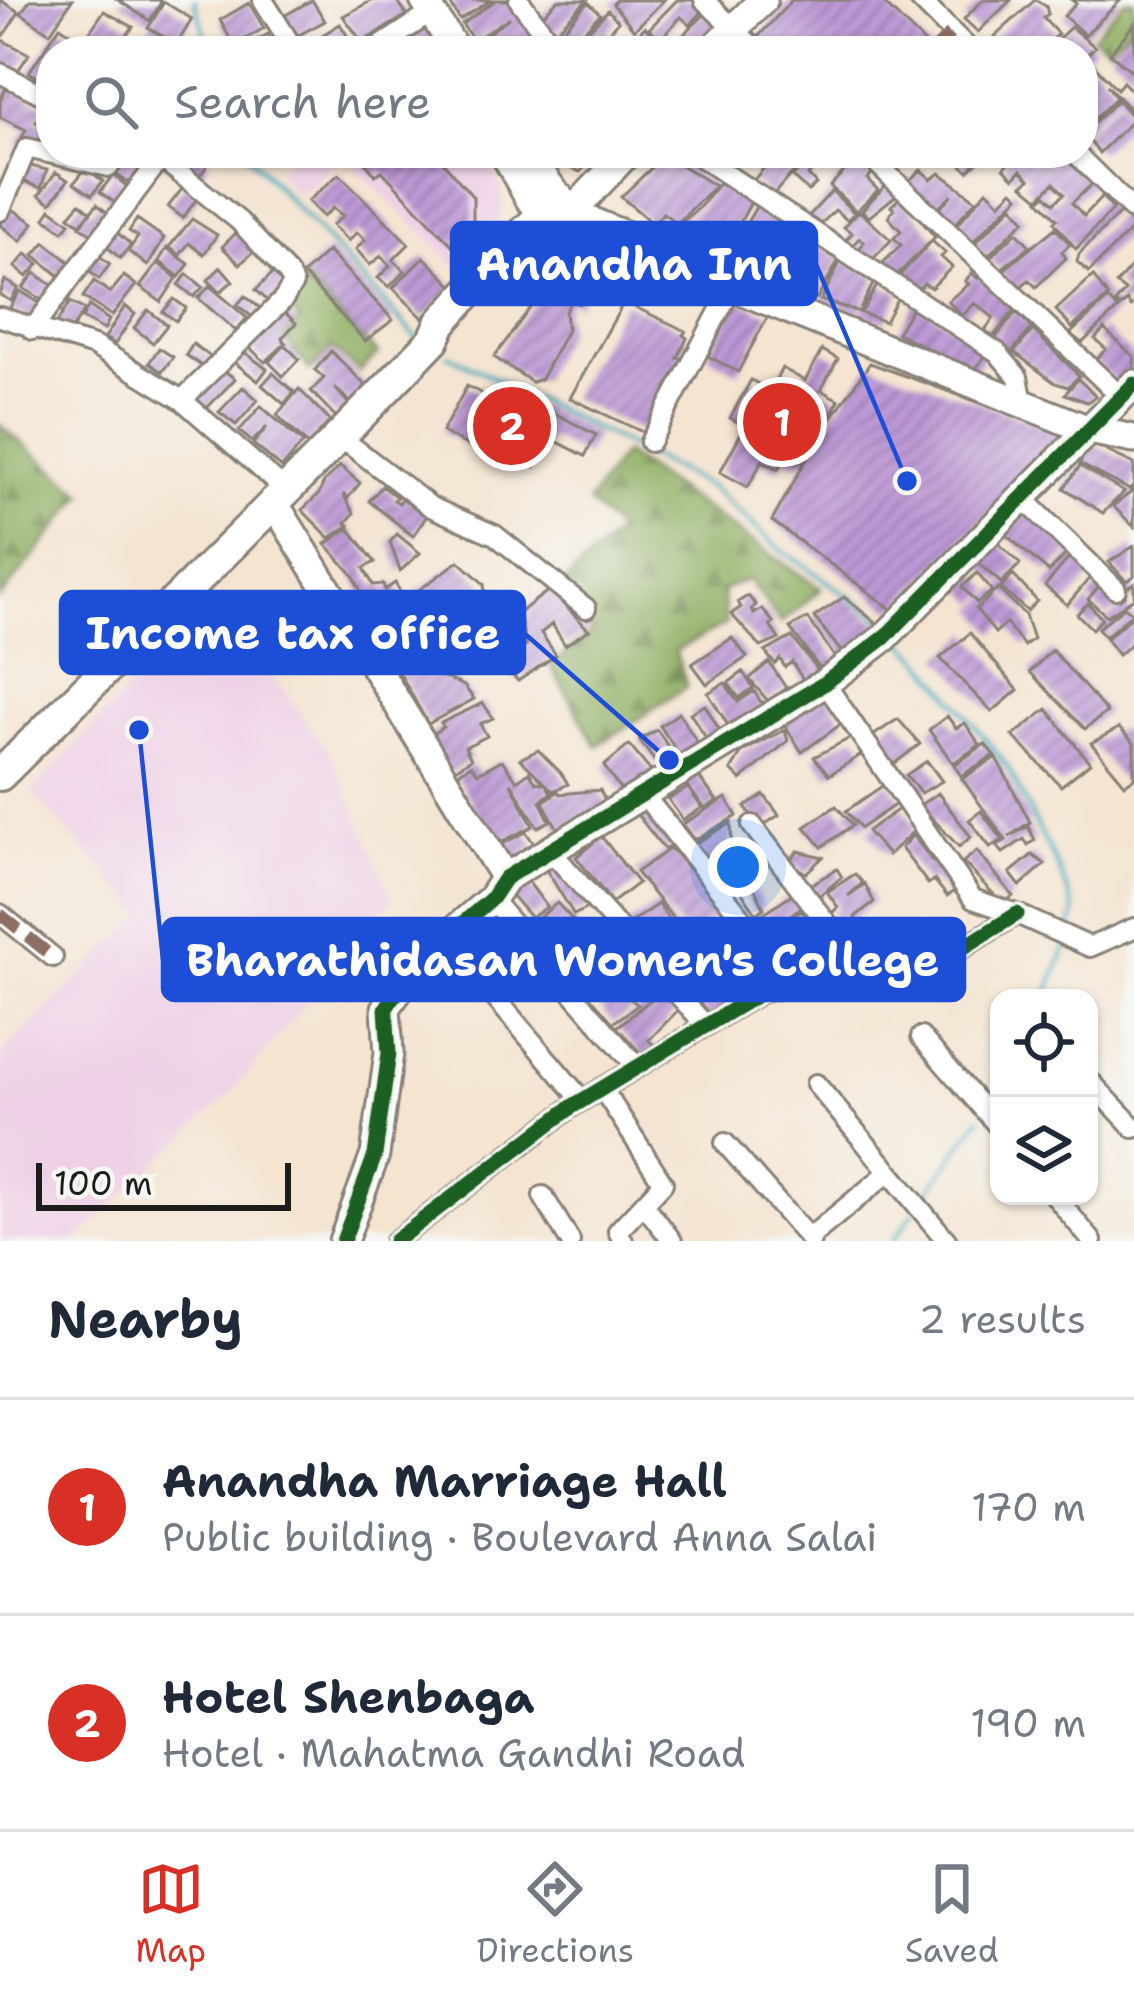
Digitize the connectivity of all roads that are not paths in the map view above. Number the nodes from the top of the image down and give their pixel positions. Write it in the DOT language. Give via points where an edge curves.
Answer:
graph roads {
  1 [pos="263,0"];
  2 [pos="519,0"];
  3 [pos="704,0"];
  4 [pos="763,0"];
  5 [pos="920,0"];
  6 [pos="427,6"];
  7 [pos="733,28"];
  8 [pos="286,36"];
  9 [pos="391,36"];
  10 [pos="446,36"];
  11 [pos="546,36"];
  12 [pos="725,36"];
  13 [pos="742,36"];
  14 [pos="956,36"];
  15 [pos="0,73"];
  16 [pos="36,91"];
  17 [pos="36,150"];
  18 [pos="148,168"];
  19 [pos="173,168"];
  20 [pos="517,168"];
  21 [pos="535,168"];
  22 [pos="594,168"];
  23 [pos="610,168"];
  24 [pos="717,168"];
  25 [pos="883,168"];
  26 [pos="1091,168"];
  27 [pos="0,211"];
  28 [pos="1134,211"];
  29 [pos="557,214"];
  30 [pos="733,285"];
  31 [pos="0,317"];
  32 [pos="32,329"];
  33 [pos="1128,390"];
  34 [pos="182,400"];
  35 [pos="1023,403"];
  36 [pos="1089,430"];
  37 [pos="340,437"];
  38 [pos="1134,439"];
  39 [pos="650,442"];
  40 [pos="278,495"];
  41 [pos="1023,498"];
  42 [pos="1116,589"];
  43 [pos="586,608"];
  44 [pos="825,683"];
  45 [pos="0,775"];
  46 [pos="643,794"];
  47 [pos="752,825"];
  48 [pos="550,850"];
  49 [pos="498,889"];
  50 [pos="0,914"];
  51 [pos="1017,914"];
  52 [pos="1134,928"];
  53 [pos="445,939"];
  54 [pos="52,958"];
  55 [pos="871,981"];
  56 [pos="795,984"];
  57 [pos="705,1025"];
  58 [pos="921,1037"];
  59 [pos="637,1066"];
  60 [pos="816,1084"];
  61 [pos="602,1088"];
  62 [pos="1098,1089"];
  63 [pos="582,1100"];
  64 [pos="990,1116"];
  65 [pos="1134,1128"];
  66 [pos="725,1144"];
  67 [pos="889,1172"];
  68 [pos="543,1196"];
  69 [pos="644,1204"];
  70 [pos="1062,1205"];
  71 [pos="614,1238"];
  72 [pos="810,1240"];
  73 [pos="343,1241"];
  74 [pos="395,1241"];
  75 [pos="569,1241"];
  76 [pos="672,1241"];
  77 [pos="946,1241"];
  78 [pos="1092,1241"];
  1 -- 8 [label="street"];
  2 -- 11 [label="street"];
  3 -- 7 [label="street"];
  4 -- 7 [label="street"];
  5 -- 14 [label="street"];
  6 -- 9 [label="street"];
  6 -- 10 [label="street"];
  7 -- 12 [label="street"];
  7 -- 13 [label="street"];
  15 -- 16 [label="street"];
  17 -- 27 [label="street" via="27,148"];
  18 -- 32 [label="street"];
  19 -- 34 [label="street" via="239,220 293,284"];
  20 -- 29 [label="street"];
  21 -- 29 [label="street"];
  22 -- 29 [label="street"];
  23 -- 29 [label="street"];
  24 -- 35 [label="street" via="997,352 1018,377"];
  25 -- 33 [label="street"];
  26 -- 28 [label="street"];
  29 -- 30 [label="street" via="662,248 663,259"];
  29 -- 37 [label="main road" via="452,335 434,339"];
  30 -- 35 [label="street"];
  30 -- 39 [label="street"];
  31 -- 32 [label="street"];
  32 -- 34 [label="street" via="94,346"];
  33 -- 36 [label="street"];
  34 -- 40 [label="street"];
  35 -- 36 [label="street"];
  36 -- 38 [label="street"];
  36 -- 41 [label="street"];
  37 -- 40 [label="main road"];
  37 -- 43 [label="street" via="431,507 495,535"];
  40 -- 45 [label="main road"];
  40 -- 49 [label="street"];
  41 -- 42 [label="street"];
  41 -- 44 [label="street" via="884,638"];
  44 -- 46 [label="street"];
  44 -- 51 [label="street" via="973,899"];
  46 -- 48 [label="street"];
  46 -- 56 [label="street"];
  47 -- 55 [label="street"];
  48 -- 49 [label="street"];
  48 -- 57 [label="street"];
  49 -- 53 [label="street"];
  49 -- 59 [label="street"];
  50 -- 54 [label="street"];
  51 -- 52 [label="street" via="1090,947"];
  51 -- 55 [label="street" via="934,966"];
  53 -- 63 [label="street"];
  53 -- 73 [label="street" via="386,1008 389,1053 375,1155"];
  55 -- 56 [label="street"];
  56 -- 57 [label="street" via="760,993"];
  57 -- 59 [label="street"];
  58 -- 64 [label="street"];
  59 -- 61 [label="street"];
  60 -- 67 [label="street"];
  61 -- 63 [label="street"];
  61 -- 69 [label="street" via="663,1184"];
  62 -- 65 [label="street"];
  63 -- 74 [label="street"];
  66 -- 72 [label="street"];
  67 -- 72 [label="street"];
  67 -- 77 [label="street"];
  68 -- 75 [label="street"];
  69 -- 71 [label="street"];
  69 -- 76 [label="street"];
  70 -- 78 [label="street"];
}
